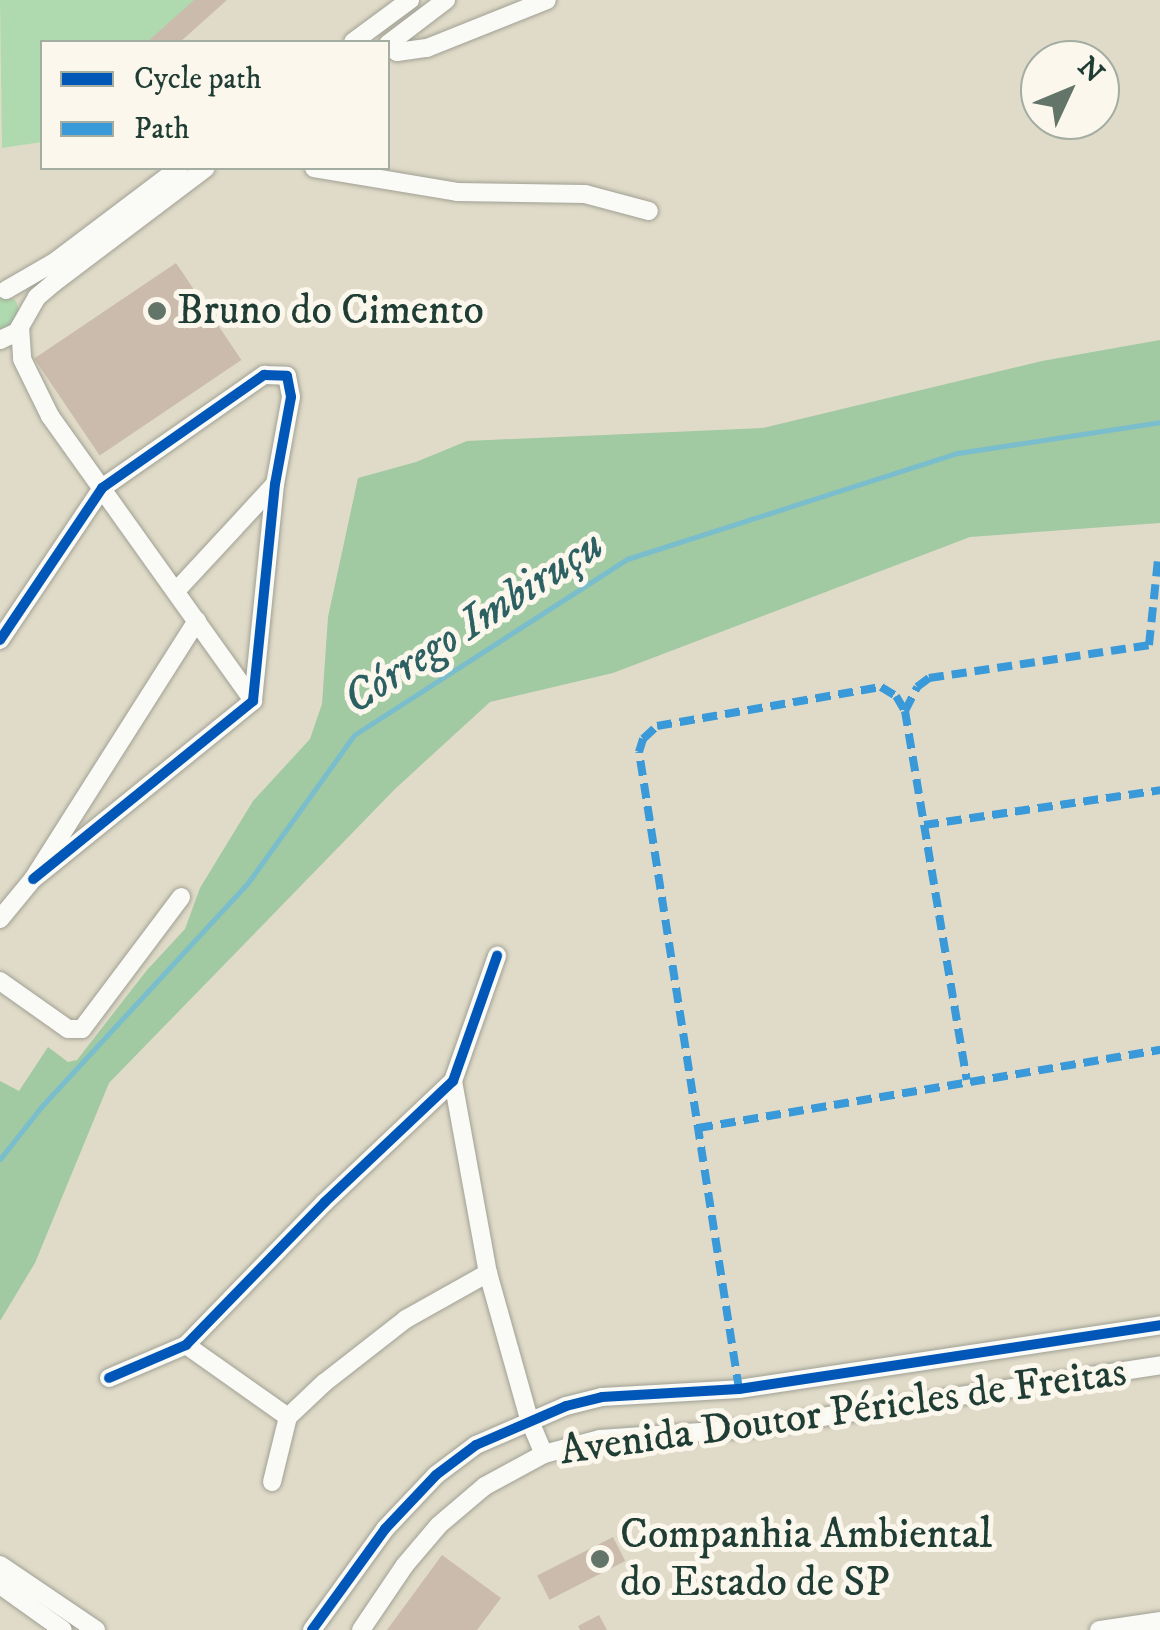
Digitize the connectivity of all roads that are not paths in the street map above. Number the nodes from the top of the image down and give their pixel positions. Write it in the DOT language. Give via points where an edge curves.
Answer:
graph roads {
  1 [pos="410,0"];
  2 [pos="446,0"];
  3 [pos="547,0"];
  4 [pos="383,40"];
  5 [pos="390,46"];
  6 [pos="175,170"];
  7 [pos="203,170"];
  8 [pos="326,170"];
  9 [pos="649,211"];
  10 [pos="3,289"];
  11 [pos="22,325"];
  12 [pos="0,341"];
  13 [pos="22,359"];
  14 [pos="275,484"];
  15 [pos="102,488"];
  16 [pos="176,591"];
  17 [pos="196,621"];
  18 [pos="0,640"];
  19 [pos="254,701"];
  20 [pos="33,879"];
  21 [pos="181,897"];
  22 [pos="4,908"];
  23 [pos="496,956"];
  24 [pos="0,980"];
  25 [pos="453,1081"];
  26 [pos="488,1273"];
  27 [pos="1160,1325"];
  28 [pos="186,1345"];
  29 [pos="1160,1365"];
  30 [pos="108,1378"];
  31 [pos="288,1417"];
  32 [pos="528,1420"];
  33 [pos="544,1454"];
  34 [pos="272,1482"];
  35 [pos="0,1564"];
  36 [pos="0,1585"];
  37 [pos="1160,1621"];
  38 [pos="63,1630"];
  39 [pos="96,1630"];
  40 [pos="312,1630"];
  41 [pos="361,1630"];
  42 [pos="1099,1630"];
  1 -- 4 [label="street"];
  2 -- 4 [label="street"];
  3 -- 5 [label="street" via="427,48 398,52"];
  6 -- 10 [label="street" via="56,261"];
  7 -- 11 [label="street" via="37,297"];
  8 -- 9 [label="street" via="457,192 584,194"];
  10 -- 11 [label="street" via="19,299"];
  11 -- 12 [label="street"];
  11 -- 13 [label="street"];
  12 -- 13 [label="street"];
  13 -- 15 [label="street" via="50,416"];
  14 -- 15 [label="street" via="292,397 287,376 264,374"];
  14 -- 16 [label="street"];
  14 -- 19 [label="street"];
  15 -- 16 [label="street"];
  15 -- 18 [label="street"];
  16 -- 17 [label="street"];
  17 -- 19 [label="street"];
  17 -- 20 [label="street"];
  19 -- 20 [label="street"];
  20 -- 22 [label="street"];
  21 -- 24 [label="street" via="88,1024 75,1031"];
  23 -- 25 [label="street"];
  25 -- 26 [label="street"];
  25 -- 28 [label="street"];
  26 -- 31 [label="street" via="406,1319"];
  26 -- 32 [label="street"];
  27 -- 32 [label="street, Avenida Doutor Péricles de Freitas" via="740,1390 602,1397"];
  28 -- 30 [label="street"];
  28 -- 31 [label="street"];
  29 -- 33 [label="street, Avenida Doutor Péricles de Freitas" via="744,1429 600,1439"];
  31 -- 34 [label="street"];
  32 -- 33 [label="street"];
  32 -- 40 [label="street, Avenida Doutor Péricles de Freitas" via="476,1444 436,1475 385,1528"];
  33 -- 41 [label="street, Avenida Doutor Péricles de Freitas" via="484,1486 439,1525"];
  35 -- 39 [label="street"];
  36 -- 38 [label="street"];
  37 -- 42 [label="street"];
}
